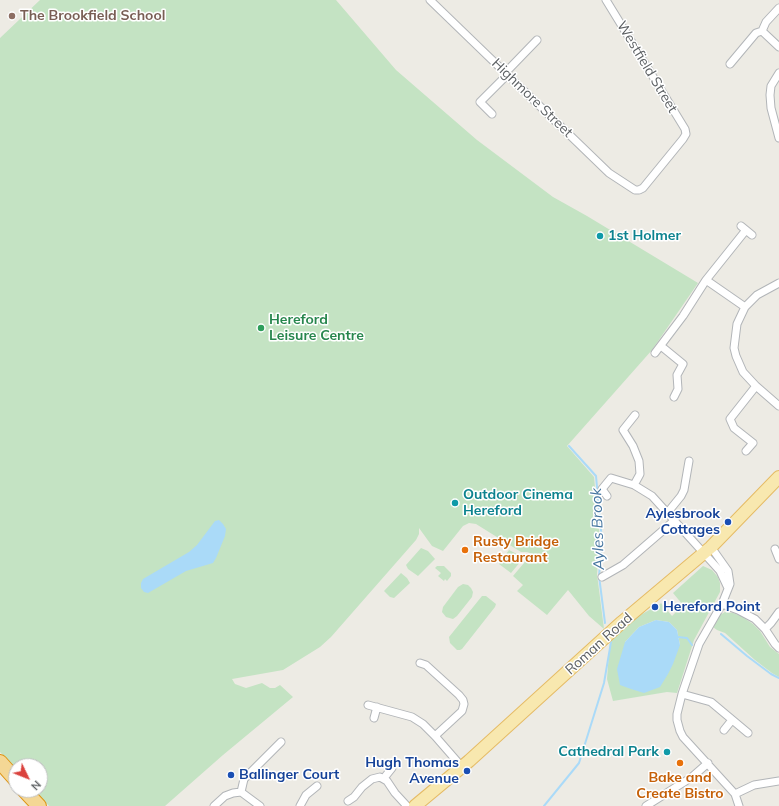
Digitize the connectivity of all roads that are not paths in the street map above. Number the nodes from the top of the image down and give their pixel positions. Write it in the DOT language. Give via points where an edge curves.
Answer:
graph roads {
  1 [pos="430,0"];
  2 [pos="606,0"];
  3 [pos="779,8"];
  4 [pos="762,31"];
  5 [pos="537,40"];
  6 [pos="779,47"];
  7 [pos="730,64"];
  8 [pos="507,73"];
  9 [pos="779,73"];
  10 [pos="492,114"];
  11 [pos="779,138"];
  12 [pos="639,190"];
  13 [pos="746,230"];
  14 [pos="706,280"];
  15 [pos="779,283"];
  16 [pos="746,307"];
  17 [pos="661,346"];
  18 [pos="655,353"];
  19 [pos="756,386"];
  20 [pos="674,397"];
  21 [pos="779,406"];
  22 [pos="635,415"];
  23 [pos="746,451"];
  24 [pos="689,462"];
  25 [pos="779,477"];
  26 [pos="634,485"];
  27 [pos="607,496"];
  28 [pos="668,512"];
  29 [pos="675,520"];
  30 [pos="775,549"];
  31 [pos="707,550"];
  32 [pos="779,559"];
  33 [pos="602,577"];
  34 [pos="722,604"];
  35 [pos="779,612"];
  36 [pos="765,628"];
  37 [pos="779,648"];
  38 [pos="420,663"];
  39 [pos="682,694"];
  40 [pos="368,705"];
  41 [pos="377,707"];
  42 [pos="374,718"];
  43 [pos="732,720"];
  44 [pos="724,730"];
  45 [pos="748,733"];
  46 [pos="435,736"];
  47 [pos="281,742"];
  48 [pos="0,762"];
  49 [pos="708,764"];
  50 [pos="462,767"];
  51 [pos="392,768"];
  52 [pos="8,771"];
  53 [pos="384,778"];
  54 [pos="779,780"];
  55 [pos="317,786"];
  56 [pos="241,792"];
  57 [pos="735,794"];
  58 [pos="32,798"];
  59 [pos="348,801"];
  60 [pos="39,806"];
  61 [pos="214,806"];
  62 [pos="260,806"];
  63 [pos="300,806"];
  64 [pos="407,806"];
  65 [pos="415,806"];
  66 [pos="646,806"];
  67 [pos="739,806"];
  1 -- 8 [label="street, Highmore Street"];
  2 -- 12 [label="street, Westfield Street" via="686,134"];
  3 -- 4 [label="street" via="766,22"];
  4 -- 6 [label="street"];
  4 -- 7 [label="street" via="756,33"];
  5 -- 8 [label="street"];
  8 -- 10 [label="street" via="480,102"];
  8 -- 12 [label="street, Highmore Street" via="608,173"];
  9 -- 11 [label="street" via="771,86 770,96"];
  13 -- 14 [label="street"];
  14 -- 16 [label="street"];
  14 -- 17 [label="street"];
  15 -- 16 [label="street" via="757,295"];
  16 -- 19 [label="street" via="738,324 734,348 743,372"];
  17 -- 18 [label="street"];
  17 -- 20 [label="street" via="683,364 677,375 678,389"];
  19 -- 21 [label="street"];
  19 -- 23 [label="street" via="730,419 734,428 753,443"];
  22 -- 26 [label="street" via="623,430 639,461 640,474"];
  24 -- 28 [label="street" via="684,490"];
  25 -- 31 [label="main road, Roman Road"];
  26 -- 27 [label="street" via="611,478 602,489"];
  26 -- 28 [label="street" via="652,496"];
  28 -- 29 [label="street"];
  29 -- 31 [label="street"];
  29 -- 33 [label="street" via="623,565"];
  30 -- 32 [label="street"];
  31 -- 34 [label="street" via="728,588"];
  31 -- 50 [label="main road, Roman Road" via="622,622"];
  34 -- 36 [label="street" via="751,616"];
  34 -- 39 [label="street" via="699,644"];
  35 -- 36 [label="street"];
  36 -- 37 [label="street"];
  38 -- 46 [label="street" via="426,665 459,695 464,704 462,711"];
  39 -- 43 [label="street" via="711,702"];
  39 -- 49 [label="street" via="677,714 680,731"];
  40 -- 41 [label="street"];
  41 -- 42 [label="street"];
  41 -- 46 [label="street" via="412,717"];
  43 -- 44 [label="street"];
  43 -- 45 [label="street"];
  46 -- 50 [label="street"];
  47 -- 56 [label="street" via="244,779"];
  48 -- 52 [label="highway"];
  49 -- 57 [label="street"];
  49 -- 66 [label="street"];
  50 -- 65 [label="main road, Roman Road"];
  51 -- 53 [label="street"];
  53 -- 59 [label="street" via="372,779"];
  53 -- 64 [label="street"];
  54 -- 57 [label="street" via="754,785"];
  55 -- 63 [label="street" via="306,795"];
  56 -- 61 [label="street" via="225,796"];
  56 -- 62 [label="street"];
  57 -- 67 [label="street"];
  58 -- 60 [label="highway"];
}
